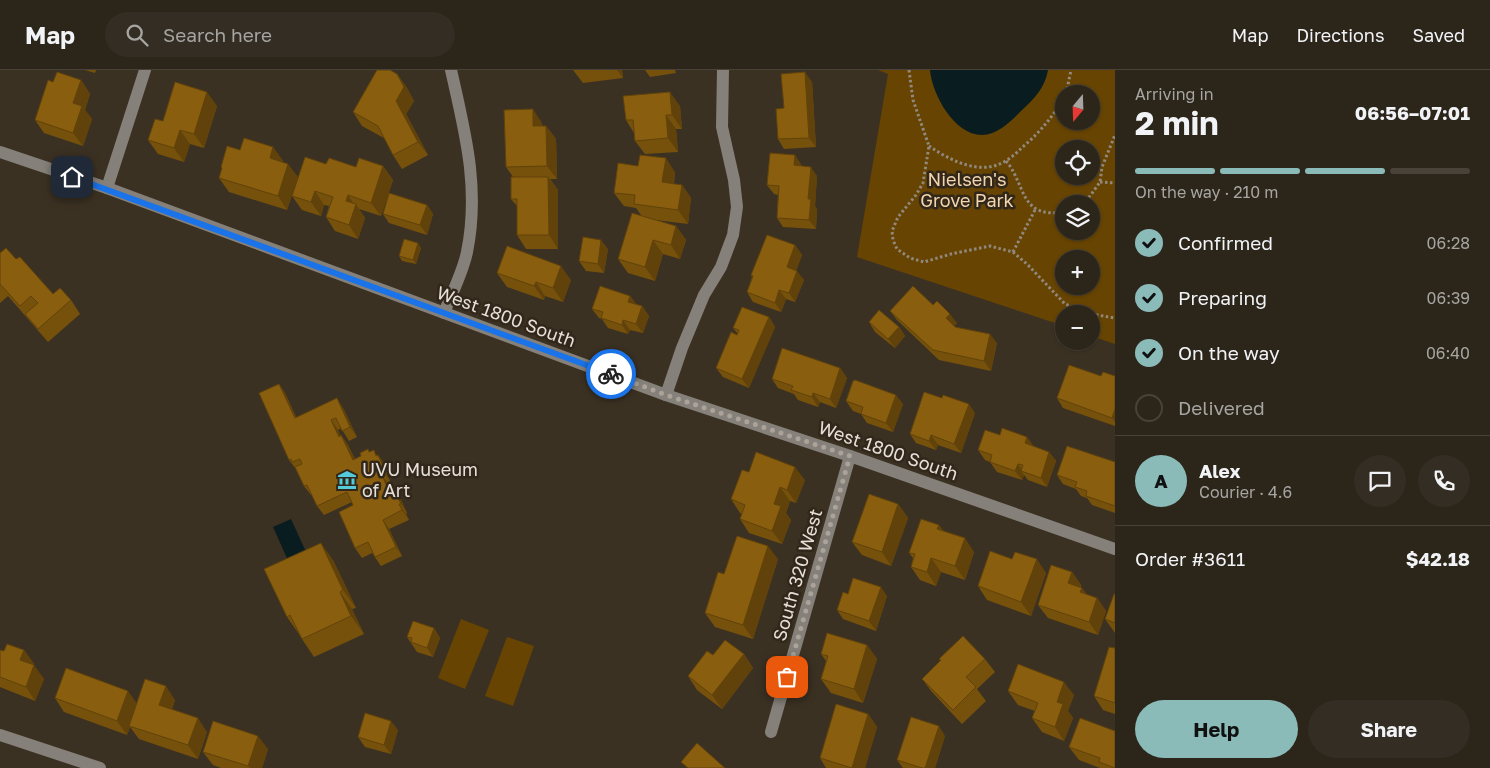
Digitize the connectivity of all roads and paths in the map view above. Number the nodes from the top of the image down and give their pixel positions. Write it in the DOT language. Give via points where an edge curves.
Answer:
graph roads {
  1 [pos="145,70"];
  2 [pos="451,70"];
  3 [pos="723,70"];
  4 [pos="909,70"];
  5 [pos="1071,70"];
  6 [pos="1068,85"];
  7 [pos="1055,111"];
  8 [pos="1115,135"];
  9 [pos="929,146"];
  10 [pos="0,152"];
  11 [pos="1006,161"];
  12 [pos="1100,182"];
  13 [pos="1115,183"];
  14 [pos="107,188"];
  15 [pos="1036,208"];
  16 [pos="1055,212"];
  17 [pos="1013,252"];
  18 [pos="1068,305"];
  19 [pos="444,313"];
  20 [pos="1100,316"];
  21 [pos="1115,318"];
  22 [pos="666,395"];
  23 [pos="850,456"];
  24 [pos="1115,549"];
  25 [pos="771,732"];
  26 [pos="0,735"];
  27 [pos="100,768"];
  1 -- 14 [label="street"];
  2 -- 19 [label="street" via="469,147 473,204 467,253"];
  3 -- 22 [label="street" via="722,127 737,207 733,234 721,266 700,304"];
  4 -- 9 [label="path" via="913,100"];
  5 -- 6 [label="path"];
  7 -- 11 [label="path" via="1041,130"];
  8 -- 12 [label="path" via="1102,167"];
  9 -- 11 [label="path" via="962,164 977,167"];
  9 -- 17 [label="path" via="923,183 898,217 892,231 897,249 924,262 990,246"];
  10 -- 14 [label="street, West 1800 South"];
  11 -- 15 [label="path" via="1014,170 1024,198"];
  12 -- 13 [label="path"];
  14 -- 19 [label="street, West 1800 South"];
  15 -- 16 [label="path"];
  15 -- 17 [label="path"];
  17 -- 18 [label="path"];
  19 -- 22 [label="street, West 1800 South"];
  20 -- 21 [label="path"];
  22 -- 23 [label="street, West 1800 South"];
  23 -- 24 [label="street, West 1800 South"];
  23 -- 25 [label="street, South 320 West"];
  26 -- 27 [label="street"];
}
